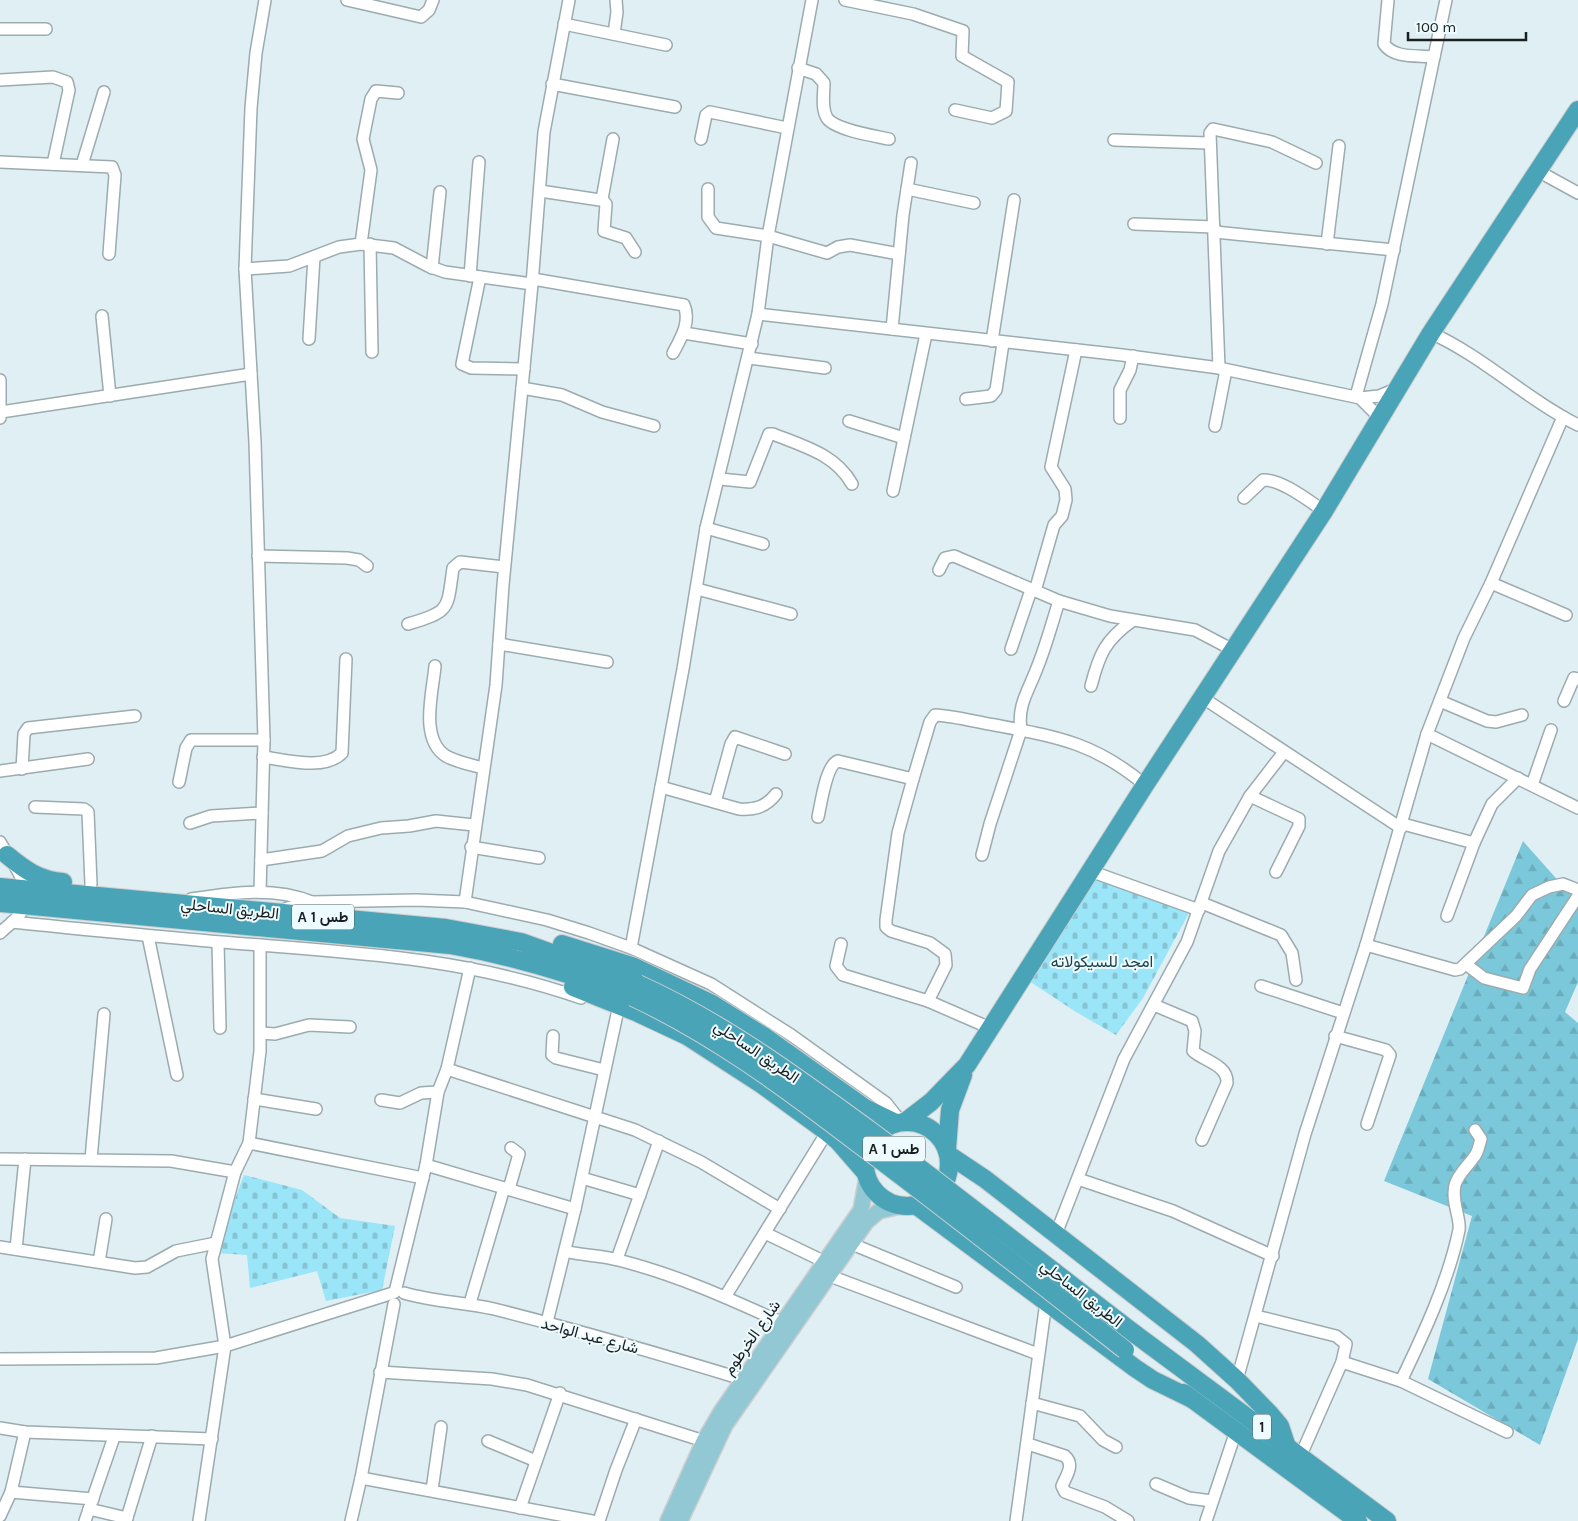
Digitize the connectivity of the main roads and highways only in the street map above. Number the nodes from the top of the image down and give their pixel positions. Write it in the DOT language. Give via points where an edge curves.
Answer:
graph roads {
  1 [pos="1578,110"];
  2 [pos="1578,130"];
  3 [pos="1487,259"];
  4 [pos="1436,335"];
  5 [pos="1370,438"];
  6 [pos="4,849"];
  7 [pos="0,888"];
  8 [pos="25,897"];
  9 [pos="148,900"];
  10 [pos="0,903"];
  11 [pos="521,942"];
  12 [pos="627,999"];
  13 [pos="967,1065"];
  14 [pos="901,1122"];
  15 [pos="948,1152"];
  16 [pos="866,1175"];
  17 [pos="908,1206"];
  18 [pos="827,1269"];
  19 [pos="1136,1334"];
  20 [pos="747,1382"];
  21 [pos="1192,1399"];
  22 [pos="1286,1444"];
  23 [pos="668,1521"];
  24 [pos="680,1521"];
  25 [pos="1358,1521"];
  26 [pos="1387,1521"];
  1 -- 3 [label="highway"];
  2 -- 3 [label="highway"];
  3 -- 4 [label="highway"];
  4 -- 5 [label="highway" via="1396,389"];
  4 -- 5 [label="highway" via="1387,420"];
  5 -- 13 [label="highway"];
  6 -- 9 [label="highway" via="24,869 40,878 135,889"];
  7 -- 8 [label="highway, الطريق الساحلي / A 1 طس"];
  8 -- 9 [label="highway, الطريق الساحلي / A 1 طس"];
  8 -- 10 [label="highway, الطريق الساحلي / A 1 طس"];
  8 -- 12 [label="highway, الطريق الساحلي / A 1 طس" via="450,945 561,971"];
  9 -- 11 [label="highway, الطريق الساحلي / A 1 طس" via="446,928"];
  11 -- 12 [label="highway, الطريق الساحلي / A 1 طس"];
  11 -- 14 [label="highway" via="556,943 586,950 680,988 743,1022 865,1108"];
  12 -- 16 [label="highway" via="663,1024 709,1049 827,1132"];
  12 -- 19 [label="highway, الطريق الساحلي / A 1 طس, bridge" via="708,1019 780,1064"];
  12 -- 21 [label="highway, الطريق الساحلي / A 1 طس, bridge" via="709,1037 770,1077"];
  13 -- 14 [label="highway" via="931,1102"];
  13 -- 15 [label="highway" via="950,1110"];
  14 -- 15 [label="highway" via="916,1123 934,1132"];
  14 -- 16 [label="highway" via="882,1130 871,1142 867,1151"];
  15 -- 17 [label="highway" via="948,1177 943,1187 932,1199"];
  15 -- 22 [label="highway" via="1157,1310 1237,1380 1280,1426"];
  16 -- 17 [label="highway" via="879,1196"];
  16 -- 18 [label="main road, شارع الخرطوم" via="861,1210"];
  17 -- 18 [label="main road, شارع الخرطوم" via="876,1213"];
  17 -- 21 [label="highway" via="1135,1368"];
  18 -- 20 [label="main road, شارع الخرطوم"];
  18 -- 20 [label="main road, شارع الخرطوم" via="782,1323"];
  19 -- 22 [label="highway, الطريق الساحلي / 1"];
  20 -- 23 [label="main road, شارع الخرطوم" via="704,1441"];
  20 -- 24 [label="main road, شارع الخرطوم"];
  21 -- 25 [label="highway, الطريق الساحلي / A 1 طس"];
  22 -- 26 [label="highway, الطريق الساحلي / 1"];
}
